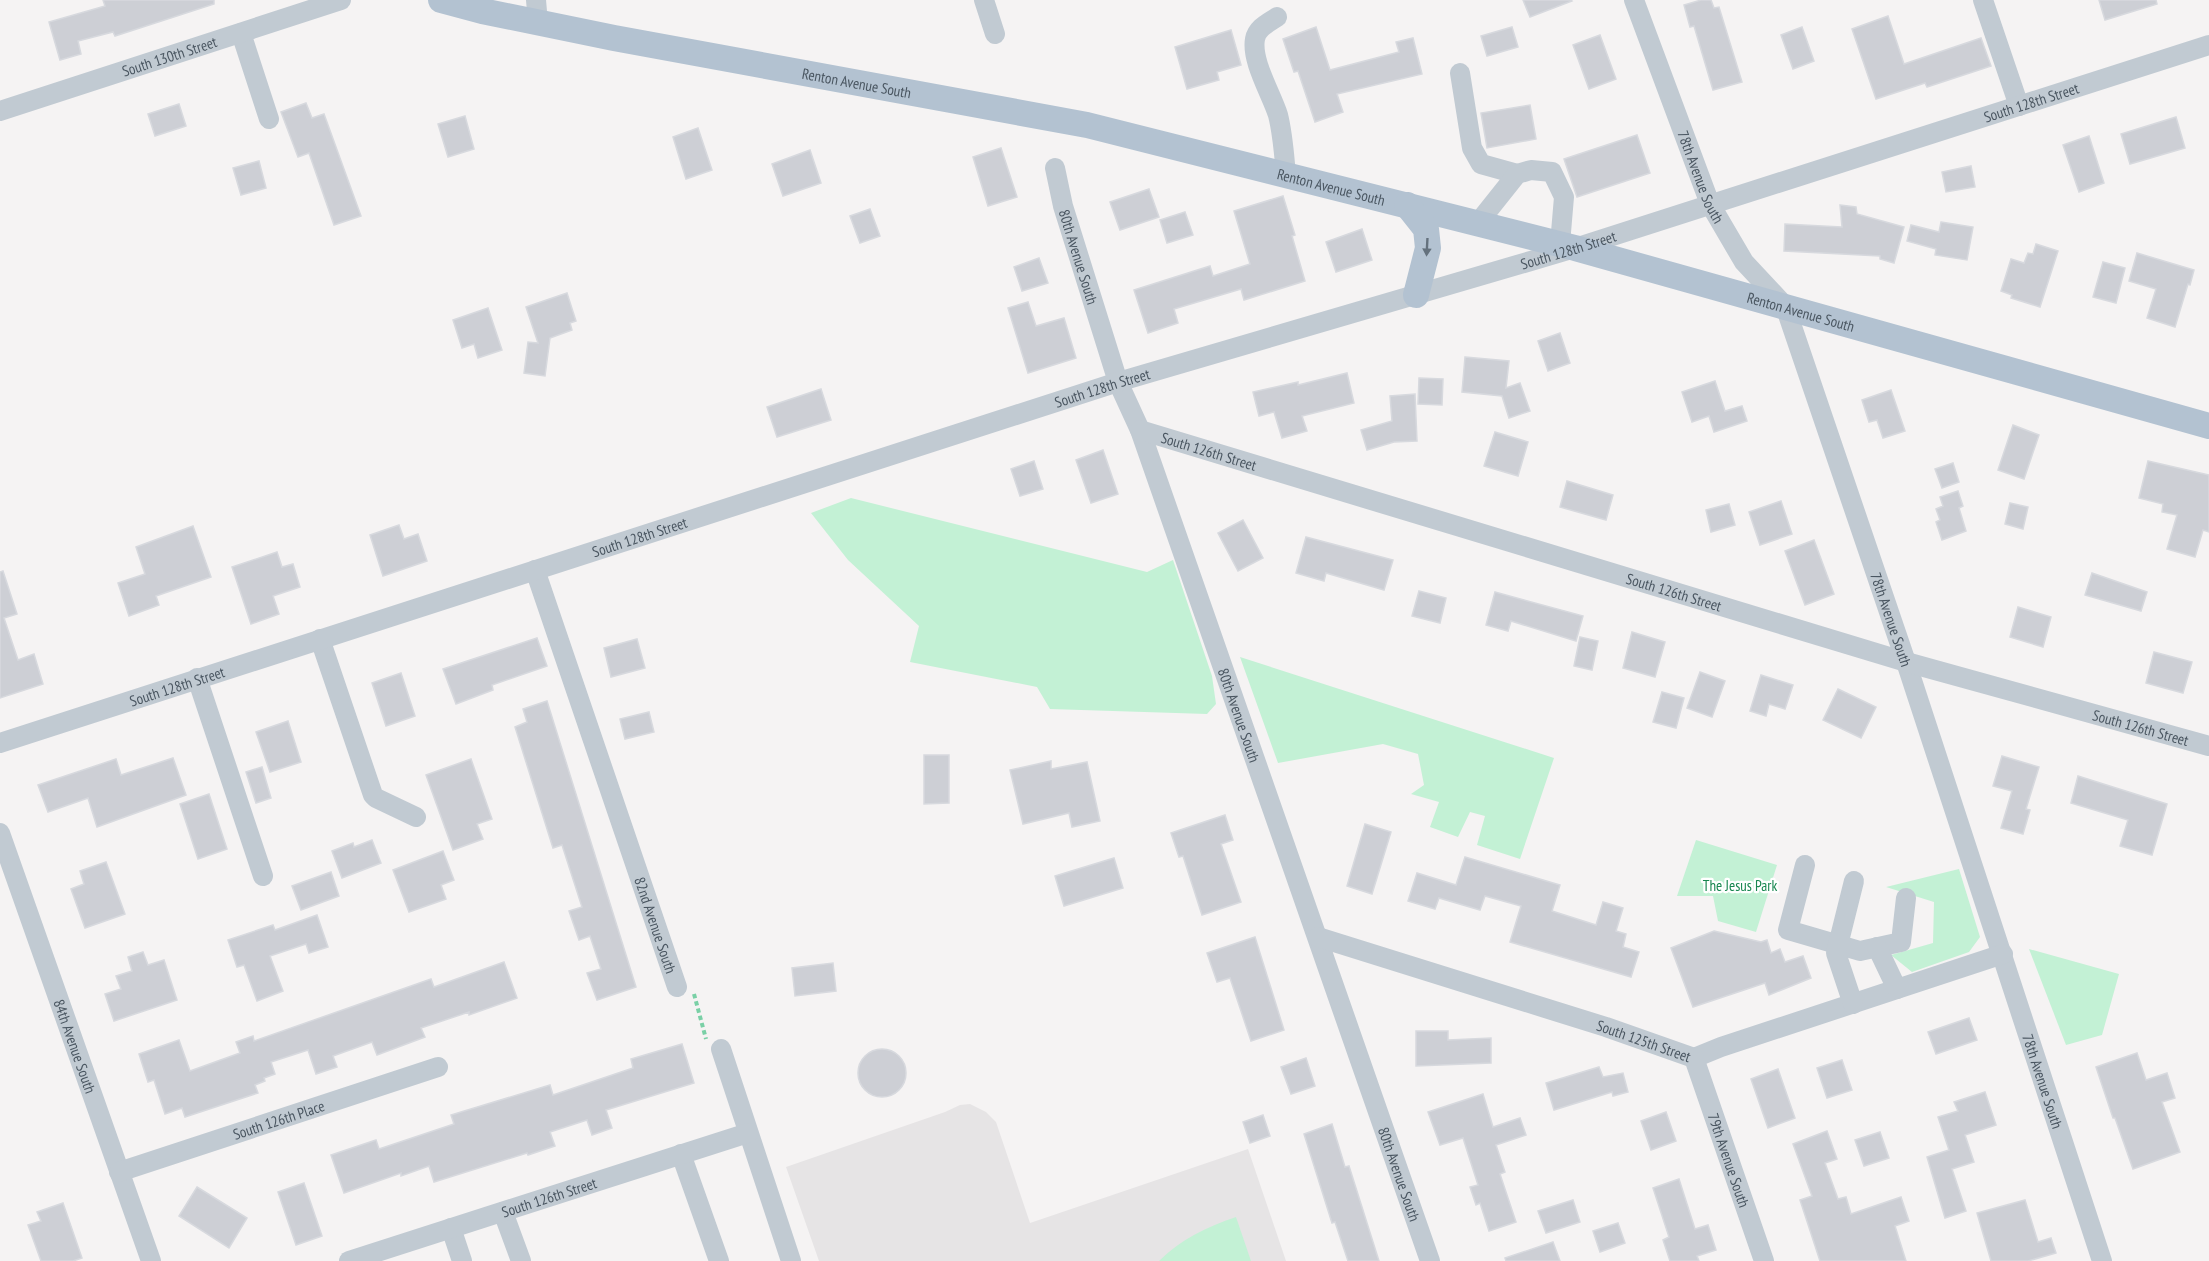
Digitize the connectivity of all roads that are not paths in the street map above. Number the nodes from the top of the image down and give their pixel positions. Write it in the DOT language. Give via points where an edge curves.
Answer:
graph roads {
  1 [pos="341,0"];
  2 [pos="441,0"];
  3 [pos="984,0"];
  4 [pos="1634,0"];
  5 [pos="1983,0"];
  6 [pos="537,11"];
  7 [pos="1277,16"];
  8 [pos="241,33"];
  9 [pos="995,33"];
  10 [pos="2209,45"];
  11 [pos="1460,73"];
  12 [pos="2019,106"];
  13 [pos="0,111"];
  14 [pos="269,119"];
  15 [pos="1055,168"];
  16 [pos="1517,174"];
  17 [pos="1286,175"];
  18 [pos="1710,204"];
  19 [pos="1407,205"];
  20 [pos="1478,224"];
  21 [pos="1567,246"];
  22 [pos="1416,295"];
  23 [pos="1785,306"];
  24 [pos="1118,382"];
  25 [pos="2209,426"];
  26 [pos="1140,430"];
  27 [pos="535,570"];
  28 [pos="320,639"];
  29 [pos="1906,662"];
  30 [pos="197,678"];
  31 [pos="0,743"];
  32 [pos="2209,746"];
  33 [pos="416,817"];
  34 [pos="0,833"];
  35 [pos="1805,865"];
  36 [pos="6,868"];
  37 [pos="263,876"];
  38 [pos="1854,881"];
  39 [pos="1906,898"];
  40 [pos="1318,937"];
  41 [pos="1837,944"];
  42 [pos="1877,947"];
  43 [pos="2003,954"];
  44 [pos="677,987"];
  45 [pos="1897,989"];
  46 [pos="1852,1004"];
  47 [pos="721,1049"];
  48 [pos="1694,1058"];
  49 [pos="438,1067"];
  50 [pos="748,1133"];
  51 [pos="681,1154"];
  52 [pos="119,1172"];
  53 [pos="503,1212"];
  54 [pos="451,1228"];
  55 [pos="151,1261"];
  56 [pos="349,1261"];
  57 [pos="462,1261"];
  58 [pos="521,1261"];
  59 [pos="719,1261"];
  60 [pos="791,1261"];
  61 [pos="1430,1261"];
  62 [pos="1764,1261"];
  63 [pos="2102,1261"];
  1 -- 8 [label="street, South 130th Street"];
  2 -- 6 [label="main road, Renton Avenue South"];
  3 -- 9 [label="street"];
  4 -- 18 [label="street, 78th Avenue South"];
  5 -- 12 [label="street"];
  6 -- 17 [label="main road, Renton Avenue South" via="1087,125"];
  7 -- 17 [label="street" via="1259,29 1255,47 1283,138"];
  8 -- 13 [label="street, South 130th Street"];
  8 -- 14 [label="street"];
  10 -- 12 [label="street, South 128th Street"];
  11 -- 16 [label="street" via="1472,148 1481,164"];
  12 -- 18 [label="street, South 128th Street"];
  15 -- 24 [label="street, 80th Avenue South" via="1063,206"];
  16 -- 20 [label="street"];
  16 -- 21 [label="street" via="1531,170 1552,172 1564,197"];
  17 -- 19 [label="main road, Renton Avenue South"];
  18 -- 21 [label="street, South 128th Street"];
  18 -- 23 [label="street, 78th Avenue South" via="1744,262"];
  19 -- 20 [label="main road, Renton Avenue South"];
  19 -- 22 [label="main road, one-way" via="1426,229 1428,248"];
  20 -- 21 [label="main road, Renton Avenue South"];
  21 -- 22 [label="street, South 128th Street"];
  21 -- 23 [label="main road, Renton Avenue South"];
  22 -- 24 [label="street, South 128th Street"];
  23 -- 25 [label="main road, Renton Avenue South"];
  23 -- 29 [label="street, 78th Avenue South"];
  24 -- 26 [label="street, 80th Avenue South"];
  24 -- 27 [label="street, South 128th Street"];
  26 -- 29 [label="street, South 126th Street"];
  26 -- 40 [label="street, 80th Avenue South"];
  27 -- 28 [label="street, South 128th Street"];
  27 -- 44 [label="street, 82nd Avenue South"];
  28 -- 30 [label="street, South 128th Street"];
  28 -- 33 [label="street" via="373,795"];
  29 -- 32 [label="street, South 126th Street"];
  29 -- 43 [label="street, 78th Avenue South"];
  30 -- 31 [label="street, South 128th Street"];
  30 -- 37 [label="street"];
  34 -- 36 [label="street, 84th Avenue South"];
  35 -- 41 [label="street" via="1788,930"];
  36 -- 52 [label="street, 84th Avenue South"];
  38 -- 41 [label="street"];
  39 -- 42 [label="street" via="1901,942"];
  40 -- 48 [label="street, South 125th Street"];
  40 -- 61 [label="street, 80th Avenue South"];
  41 -- 42 [label="street" via="1860,951"];
  41 -- 46 [label="street" via="1836,953"];
  42 -- 45 [label="street"];
  43 -- 45 [label="street, South 125th Street"];
  43 -- 63 [label="street, 78th Avenue South"];
  45 -- 46 [label="street, South 125th Street"];
  46 -- 48 [label="street, South 125th Street"];
  47 -- 50 [label="street"];
  48 -- 62 [label="street, 79th Avenue South"];
  49 -- 52 [label="street, South 126th Place"];
  50 -- 51 [label="street, South 126th Street"];
  50 -- 60 [label="street"];
  51 -- 53 [label="street, South 126th Street"];
  51 -- 59 [label="street"];
  52 -- 55 [label="street, 84th Avenue South"];
  53 -- 54 [label="street, South 126th Street"];
  53 -- 58 [label="street"];
  54 -- 56 [label="street, South 126th Street"];
  54 -- 57 [label="street"];
}
